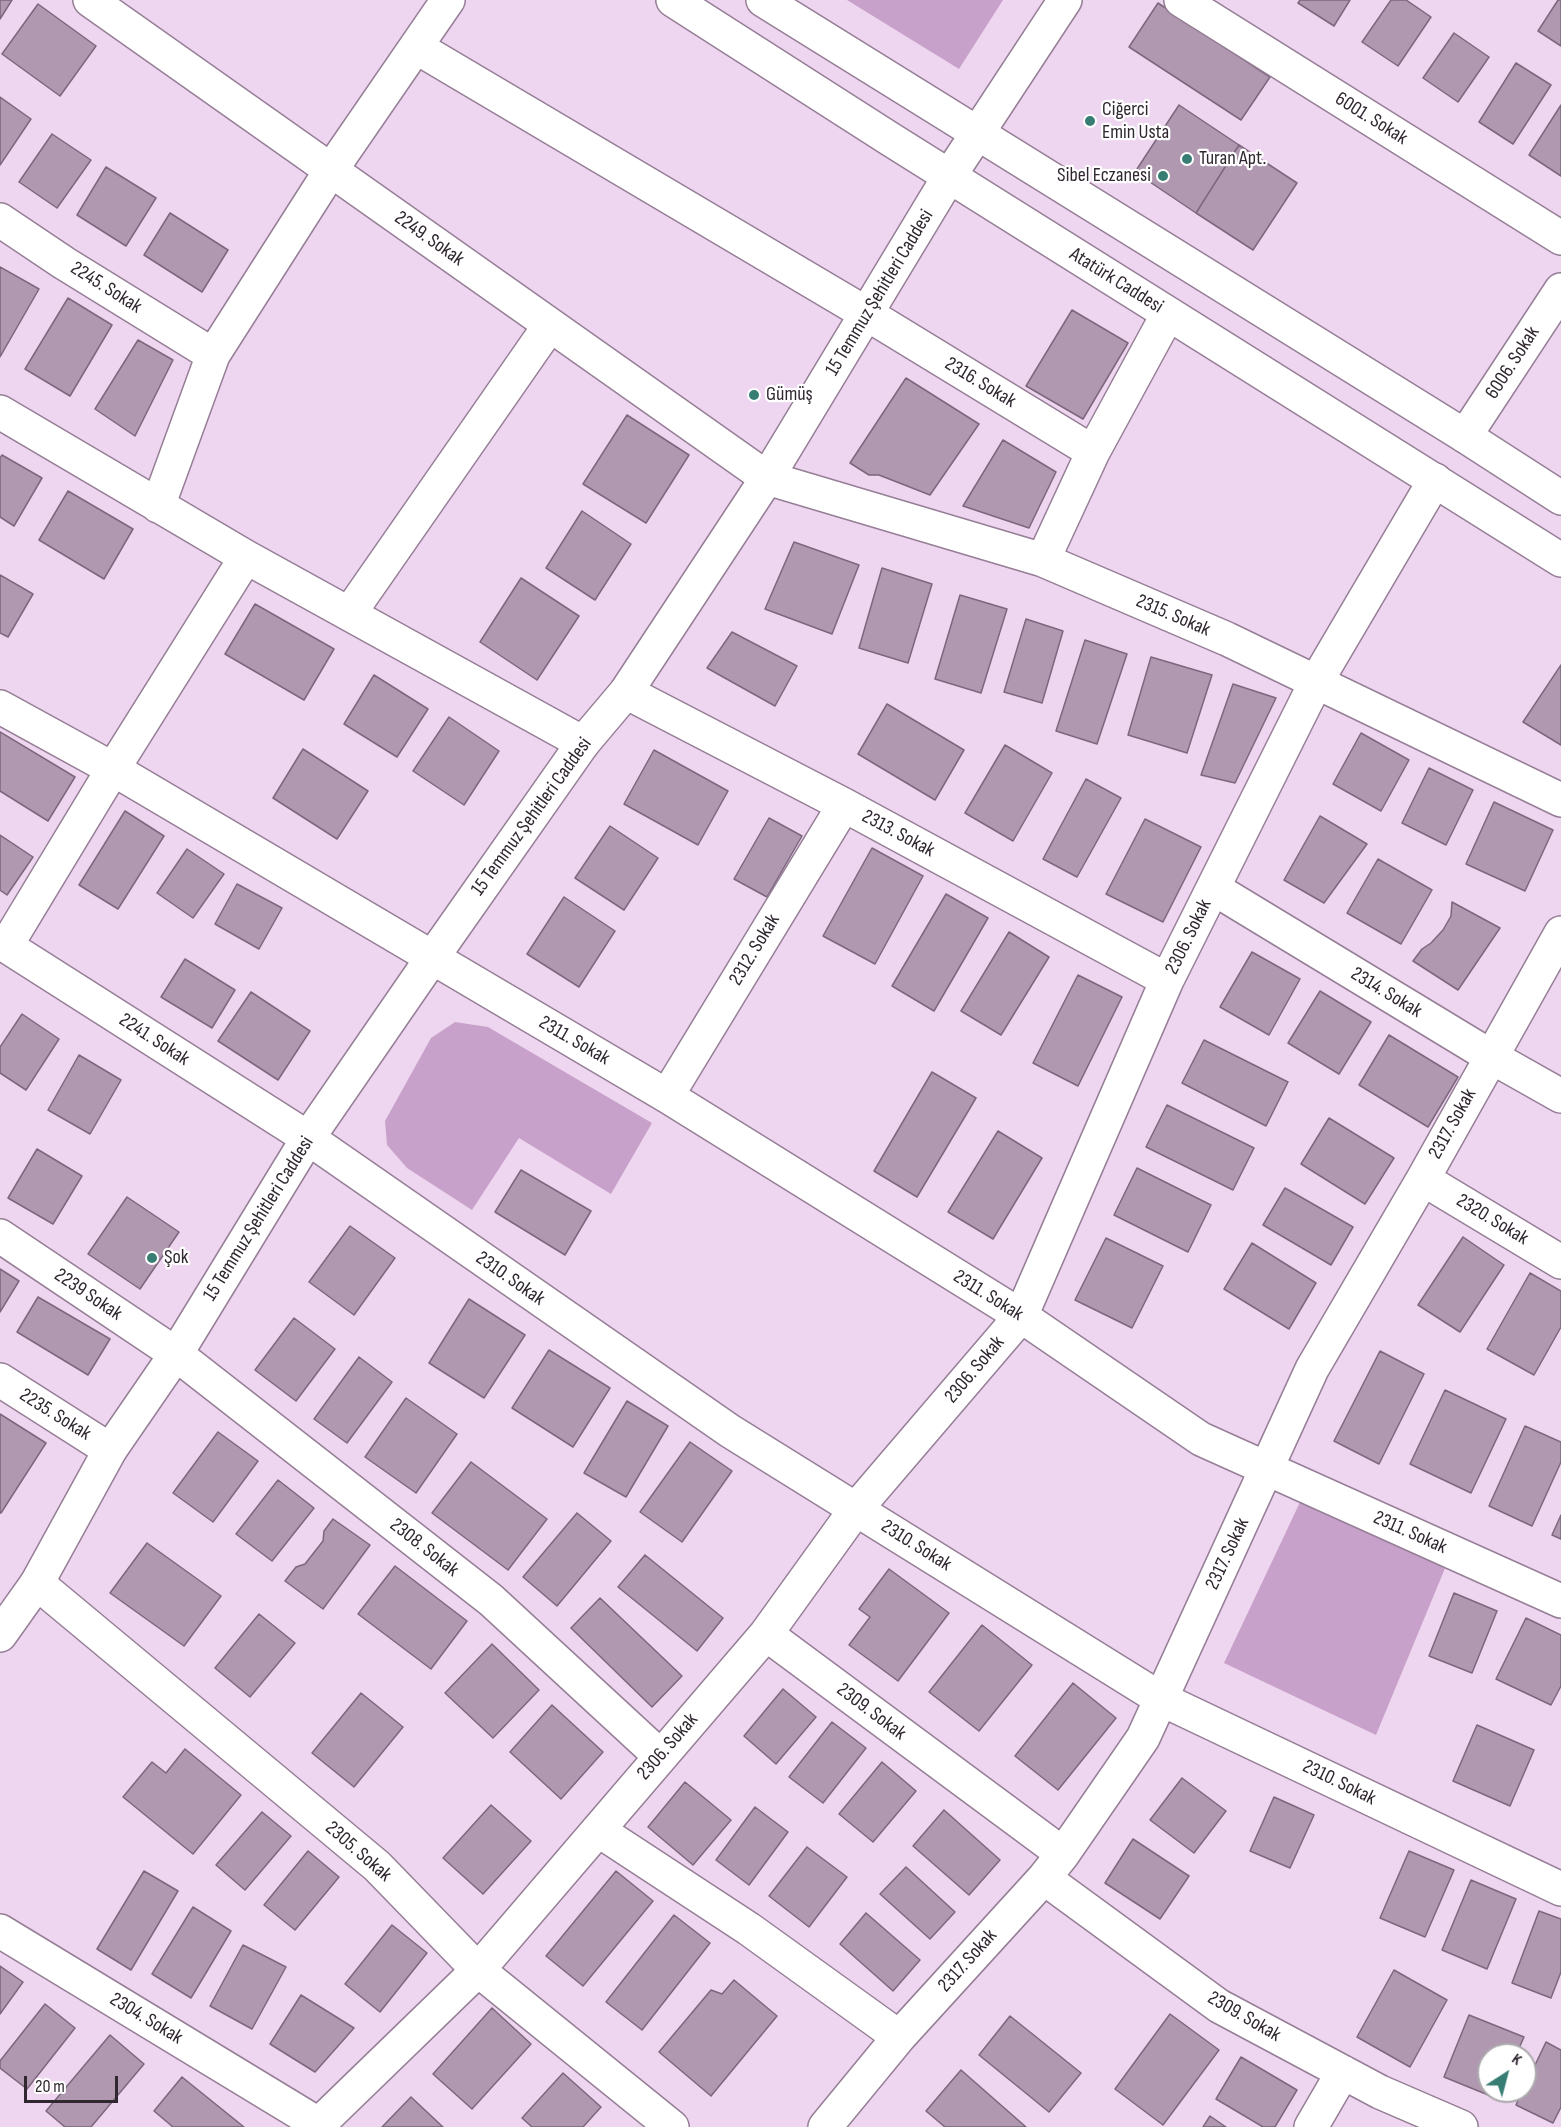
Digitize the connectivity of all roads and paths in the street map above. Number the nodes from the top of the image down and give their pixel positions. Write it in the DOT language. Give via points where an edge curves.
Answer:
graph roads {
  1 [pos="90,0"];
  2 [pos="448,0"];
  3 [pos="673,0"];
  4 [pos="763,0"];
  5 [pos="1065,0"];
  6 [pos="1181,0"];
  7 [pos="416,47"];
  8 [pos="977,134"];
  9 [pos="331,170"];
  10 [pos="950,176"];
  11 [pos="0,220"];
  12 [pos="1561,238"];
  13 [pos="1556,310"];
  14 [pos="867,314"];
  15 [pos="1168,314"];
  16 [pos="550,325"];
  17 [pos="213,355"];
  18 [pos="0,412"];
  19 [pos="1465,436"];
  20 [pos="1092,452"];
  21 [pos="767,478"];
  22 [pos="1435,480"];
  23 [pos="1561,498"];
  24 [pos="158,506"];
  25 [pos="246,557"];
  26 [pos="1043,560"];
  27 [pos="1561,560"];
  28 [pos="349,614"];
  29 [pos="1316,681"];
  30 [pos="626,692"];
  31 [pos="0,707"];
  32 [pos="583,743"];
  33 [pos="113,769"];
  34 [pos="1561,800"];
  35 [pos="844,805"];
  36 [pos="1213,888"];
  37 [pos="1561,933"];
  38 [pos="3,944"];
  39 [pos="432,958"];
  40 [pos="1167,980"];
  41 [pos="1490,1056"];
  42 [pos="667,1096"];
  43 [pos="1561,1096"];
  44 [pos="308,1138"];
  45 [pos="1423,1179"];
  46 [pos="0,1236"];
  47 [pos="1561,1262"];
  48 [pos="1021,1316"];
  49 [pos="176,1354"];
  50 [pos="0,1380"];
  51 [pos="110,1450"];
  52 [pos="1267,1469"];
  53 [pos="856,1509"];
  54 [pos="37,1583"];
  55 [pos="1561,1601"];
  56 [pos="766,1634"];
  57 [pos="0,1635"];
  58 [pos="1161,1699"];
  59 [pos="660,1756"];
  60 [pos="598,1830"];
  61 [pos="1053,1866"];
  62 [pos="1561,1889"];
  63 [pos="0,1931"];
  64 [pos="478,1970"];
  65 [pos="899,2037"];
  66 [pos="1342,2072"];
  67 [pos="319,2126"];
  68 [pos="672,2127"];
  69 [pos="825,2127"];
  70 [pos="1311,2127"];
  71 [pos="1461,2127"];
  1 -- 9 [label="street, 2249. Sokak"];
  2 -- 7 [label="street"];
  3 -- 10 [label="street, Atatürk Caddesi"];
  4 -- 8 [label="street"];
  5 -- 8 [label="street, 15 Temmuz Şehitleri Caddesi"];
  6 -- 12 [label="street, 6001. Sokak"];
  7 -- 9 [label="street"];
  7 -- 14 [label="street, 2316. Sokak"];
  8 -- 10 [label="street, 15 Temmuz Şehitleri Caddesi"];
  8 -- 19 [label="street"];
  9 -- 16 [label="street, 2249. Sokak"];
  9 -- 17 [label="street"];
  10 -- 14 [label="street, 15 Temmuz Şehitleri Caddesi"];
  10 -- 15 [label="street, Atatürk Caddesi"];
  11 -- 17 [label="street, 2245. Sokak"];
  13 -- 19 [label="street, 6006. Sokak"];
  14 -- 20 [label="street, 2316. Sokak"];
  14 -- 21 [label="street, 15 Temmuz Şehitleri Caddesi"];
  15 -- 20 [label="street"];
  15 -- 22 [label="street, Atatürk Caddesi"];
  16 -- 21 [label="street, 2249. Sokak"];
  16 -- 28 [label="street"];
  17 -- 24 [label="street"];
  18 -- 24 [label="street"];
  19 -- 23 [label="street"];
  20 -- 26 [label="street"];
  21 -- 26 [label="street, 2315. Sokak"];
  21 -- 30 [label="street, 15 Temmuz Şehitleri Caddesi"];
  22 -- 27 [label="street, Atatürk Caddesi"];
  22 -- 29 [label="street, 2306. Sokak"];
  24 -- 25 [label="street"];
  25 -- 28 [label="street"];
  25 -- 33 [label="street"];
  26 -- 29 [label="street, 2315. Sokak"];
  28 -- 32 [label="street"];
  29 -- 34 [label="street, 2315. Sokak"];
  29 -- 36 [label="street, 2306. Sokak"];
  30 -- 32 [label="street, 15 Temmuz Şehitleri Caddesi"];
  30 -- 35 [label="street, 2313. Sokak"];
  31 -- 33 [label="street, 2311. Sokak"];
  32 -- 39 [label="street, 15 Temmuz Şehitleri Caddesi"];
  33 -- 38 [label="street"];
  33 -- 39 [label="street, 2311. Sokak"];
  35 -- 40 [label="street, 2313. Sokak"];
  35 -- 42 [label="street, 2312. Sokak"];
  36 -- 40 [label="street, 2306. Sokak"];
  36 -- 41 [label="street, 2314. Sokak"];
  37 -- 41 [label="street, 2317. Sokak"];
  38 -- 44 [label="street, 2241. Sokak"];
  39 -- 42 [label="street, 2311. Sokak"];
  39 -- 44 [label="street, 15 Temmuz Şehitleri Caddesi"];
  40 -- 48 [label="street, 2306. Sokak"];
  41 -- 43 [label="street, 2314. Sokak"];
  41 -- 45 [label="street, 2317. Sokak"];
  42 -- 48 [label="street, 2311. Sokak"];
  44 -- 49 [label="street, 15 Temmuz Şehitleri Caddesi"];
  44 -- 53 [label="street, 2310. Sokak" via="730,1431"];
  45 -- 47 [label="street, 2320. Sokak"];
  45 -- 52 [label="street, 2317. Sokak" via="1312,1369"];
  46 -- 49 [label="street, 2239 Sokak"];
  48 -- 52 [label="street, 2311. Sokak" via="1201,1439"];
  48 -- 53 [label="street, 2306. Sokak"];
  49 -- 51 [label="street, 15 Temmuz Şehitleri Caddesi"];
  49 -- 59 [label="street, 2308. Sokak" via="491,1600"];
  50 -- 51 [label="street, 2235. Sokak"];
  51 -- 54 [label="street, 15 Temmuz Şehitleri Caddesi"];
  52 -- 55 [label="street, 2311. Sokak"];
  52 -- 58 [label="street, 2317. Sokak"];
  53 -- 56 [label="street, 2306. Sokak"];
  53 -- 58 [label="street, 2310. Sokak"];
  54 -- 57 [label="street, 15 Temmuz Şehitleri Caddesi"];
  54 -- 64 [label="street, 2305. Sokak" via="377,1866"];
  56 -- 59 [label="street, 2306. Sokak"];
  56 -- 61 [label="street, 2309. Sokak"];
  58 -- 61 [label="street, 2317. Sokak" via="1143,1738"];
  58 -- 62 [label="street, 2310. Sokak"];
  59 -- 60 [label="street, 2306. Sokak"];
  60 -- 64 [label="street, 2306. Sokak"];
  60 -- 65 [label="street" via="749,1929"];
  61 -- 65 [label="street, 2317. Sokak"];
  61 -- 66 [label="street, 2309. Sokak" via="1219,2006"];
  63 -- 67 [label="street, 2304. Sokak"];
  64 -- 67 [label="street, 2306. Sokak"];
  64 -- 68 [label="street, 2305. Sokak"];
  65 -- 69 [label="street, 2317. Sokak"];
  66 -- 70 [label="street"];
  66 -- 71 [label="street, 2309. Sokak"];
}
